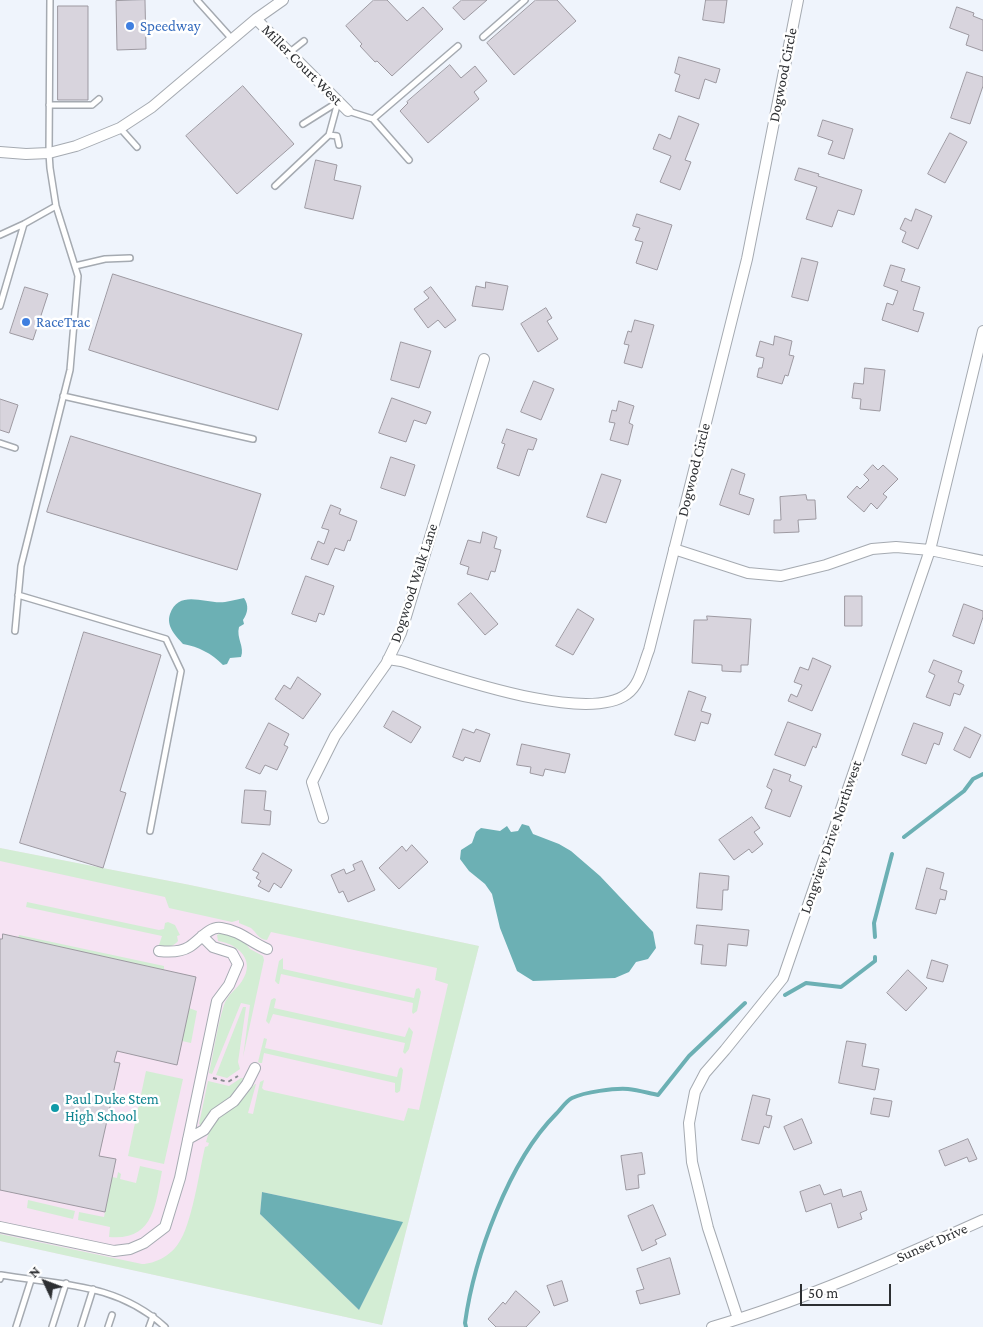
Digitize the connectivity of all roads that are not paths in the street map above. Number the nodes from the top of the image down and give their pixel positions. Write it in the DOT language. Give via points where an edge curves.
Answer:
graph roads {
  1 [pos="50,0"];
  2 [pos="197,0"];
  3 [pos="283,0"];
  4 [pos="525,0"];
  5 [pos="798,0"];
  6 [pos="256,19"];
  7 [pos="483,37"];
  8 [pos="232,39"];
  9 [pos="304,42"];
  10 [pos="458,46"];
  11 [pos="290,52"];
  12 [pos="100,99"];
  13 [pos="338,102"];
  14 [pos="49,105"];
  15 [pos="348,111"];
  16 [pos="373,119"];
  17 [pos="303,124"];
  18 [pos="120,128"];
  19 [pos="330,135"];
  20 [pos="338,145"];
  21 [pos="137,147"];
  22 [pos="0,152"];
  23 [pos="49,153"];
  24 [pos="409,160"];
  25 [pos="275,186"];
  26 [pos="56,206"];
  27 [pos="24,224"];
  28 [pos="0,235"];
  29 [pos="130,258"];
  30 [pos="75,266"];
  31 [pos="0,306"];
  32 [pos="983,331"];
  33 [pos="484,359"];
  34 [pos="63,396"];
  35 [pos="253,439"];
  36 [pos="0,443"];
  37 [pos="15,448"];
  38 [pos="674,549"];
  39 [pos="930,550"];
  40 [pos="983,561"];
  41 [pos="18,595"];
  42 [pos="15,631"];
  43 [pos="388,659"];
  44 [pos="323,818"];
  45 [pos="150,831"];
  46 [pos="202,936"];
  47 [pos="267,949"];
  48 [pos="159,951"];
  49 [pos="255,1068"];
  50 [pos="188,1139"];
  51 [pos="983,1220"];
  52 [pos="0,1227"];
  53 [pos="0,1279"];
  54 [pos="31,1280"];
  55 [pos="66,1283"];
  56 [pos="93,1290"];
  57 [pos="112,1314"];
  58 [pos="153,1316"];
  59 [pos="738,1319"];
  60 [pos="16,1327"];
  61 [pos="52,1327"];
  62 [pos="81,1327"];
  63 [pos="108,1327"];
  64 [pos="149,1327"];
  65 [pos="165,1327"];
  66 [pos="712,1327"];
  1 -- 14 [label="lane"];
  2 -- 8 [label="lane"];
  3 -- 6 [label="street"];
  4 -- 7 [label="lane"];
  5 -- 38 [label="street, Dogwood Circle" via="748,259"];
  6 -- 8 [label="street"];
  6 -- 11 [label="street, Miller Court West"];
  8 -- 18 [label="street" via="152,107"];
  9 -- 11 [label="lane"];
  10 -- 16 [label="lane"];
  11 -- 13 [label="street, Miller Court West"];
  12 -- 14 [label="lane" via="92,105"];
  13 -- 15 [label="street, Miller Court West"];
  13 -- 17 [label="lane"];
  13 -- 19 [label="lane"];
  14 -- 23 [label="lane"];
  15 -- 16 [label="lane"];
  16 -- 24 [label="lane"];
  18 -- 21 [label="lane"];
  18 -- 23 [label="street"];
  19 -- 20 [label="lane" via="337,136"];
  19 -- 25 [label="lane"];
  22 -- 23 [label="street"];
  23 -- 26 [label="lane"];
  26 -- 27 [label="lane"];
  26 -- 30 [label="lane"];
  27 -- 28 [label="lane"];
  27 -- 31 [label="lane"];
  29 -- 30 [label="lane" via="105,259"];
  30 -- 34 [label="lane" via="78,276 70,370"];
  32 -- 39 [label="street, Longview Drive Northwest"];
  33 -- 43 [label="street, Dogwood Walk Lane" via="401,633"];
  34 -- 35 [label="lane"];
  34 -- 41 [label="lane" via="21,566"];
  36 -- 37 [label="lane"];
  38 -- 39 [label="street" via="748,574 781,576 872,549"];
  38 -- 43 [label="street, Dogwood Circle" via="649,650 636,685 612,702 570,704 501,692"];
  39 -- 40 [label="street"];
  39 -- 59 [label="street, Longview Drive Northwest" via="783,978 705,1073 695,1092 689,1123 692,1162 708,1228"];
  41 -- 42 [label="lane"];
  41 -- 45 [label="lane" via="166,639 181,670"];
  43 -- 44 [label="street, Dogwood Walk Lane" via="335,736 312,782"];
  46 -- 47 [label="street" via="219,927 240,932"];
  46 -- 48 [label="street" via="188,948"];
  46 -- 50 [label="street" via="213,947 232,953 238,964 217,1001"];
  49 -- 50 [label="street" via="234,1101 215,1114 204,1130"];
  50 -- 52 [label="street" via="165,1227 144,1243 114,1251"];
  51 -- 59 [label="street, Sunset Drive" via="879,1267"];
  53 -- 54 [label="lane" via="1,1274"];
  54 -- 55 [label="lane"];
  54 -- 60 [label="lane"];
  55 -- 56 [label="lane"];
  55 -- 61 [label="lane"];
  56 -- 58 [label="lane" via="132,1303"];
  56 -- 62 [label="lane"];
  57 -- 63 [label="lane"];
  58 -- 64 [label="lane"];
  58 -- 65 [label="lane"];
  59 -- 66 [label="street, Sunset Drive"];
}
